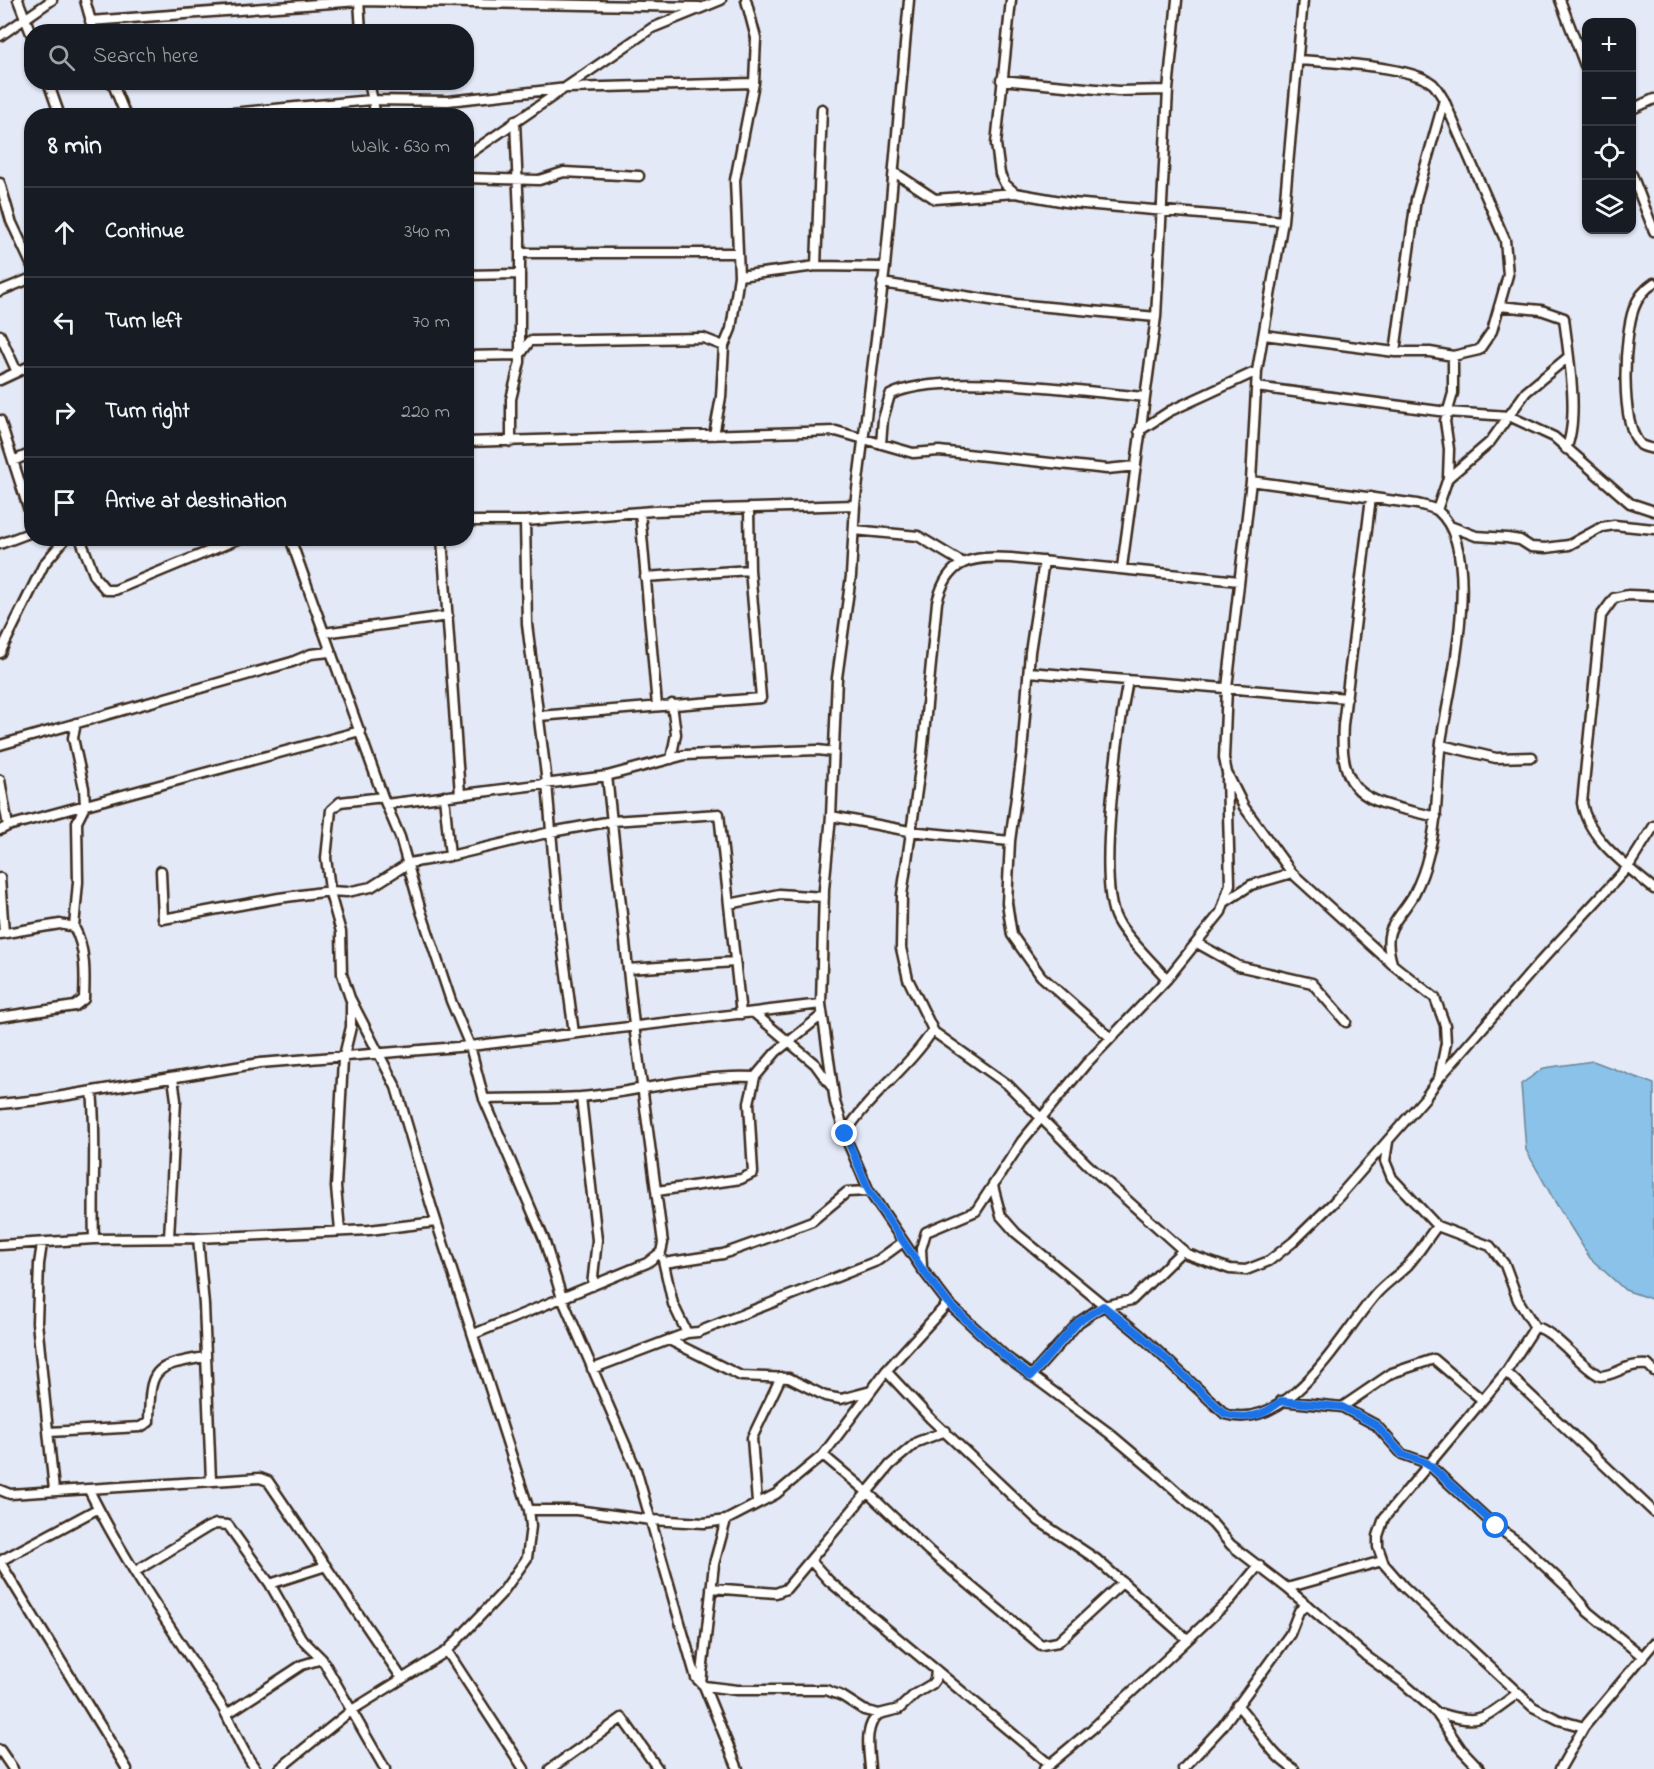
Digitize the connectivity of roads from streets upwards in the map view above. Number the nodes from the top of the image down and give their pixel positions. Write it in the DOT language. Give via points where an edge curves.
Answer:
graph roads {
  1 [pos="18,0"];
  2 [pos="52,0"];
  3 [pos="84,0"];
  4 [pos="359,0"];
  5 [pos="721,0"];
  6 [pos="746,0"];
  7 [pos="909,0"];
  8 [pos="1011,0"];
  9 [pos="1177,0"];
  10 [pos="1303,0"];
  11 [pos="1560,0"];
  12 [pos="699,7"];
  13 [pos="25,19"];
  14 [pos="90,21"];
  15 [pos="27,24"];
  16 [pos="91,24"];
  17 [pos="360,24"];
  18 [pos="0,36"];
  19 [pos="1582,55"];
  20 [pos="1298,60"];
  21 [pos="1002,80"];
  22 [pos="754,83"];
  23 [pos="567,88"];
  24 [pos="51,90"];
  25 [pos="115,90"];
  26 [pos="370,90"];
  27 [pos="1168,90"];
  28 [pos="1654,99"];
  29 [pos="371,100"];
  30 [pos="1444,100"];
  31 [pos="1636,107"];
  32 [pos="57,108"];
  33 [pos="123,108"];
  34 [pos="286,108"];
  35 [pos="374,108"];
  36 [pos="822,109"];
  37 [pos="515,121"];
  38 [pos="474,150"];
  39 [pos="894,172"];
  40 [pos="639,176"];
  41 [pos="474,178"];
  42 [pos="518,180"];
  43 [pos="1634,180"];
  44 [pos="0,183"];
  45 [pos="1016,193"];
  46 [pos="1161,211"];
  47 [pos="1283,221"];
  48 [pos="1654,231"];
  49 [pos="24,248"];
  50 [pos="520,253"];
  51 [pos="738,253"];
  52 [pos="816,266"];
  53 [pos="885,267"];
  54 [pos="474,274"];
  55 [pos="520,274"];
  56 [pos="739,276"];
  57 [pos="24,281"];
  58 [pos="882,283"];
  59 [pos="1654,283"];
  60 [pos="0,291"];
  61 [pos="1499,306"];
  62 [pos="1156,317"];
  63 [pos="0,334"];
  64 [pos="1264,335"];
  65 [pos="724,346"];
  66 [pos="1395,352"];
  67 [pos="520,355"];
  68 [pos="474,356"];
  69 [pos="1453,356"];
  70 [pos="1567,358"];
  71 [pos="24,369"];
  72 [pos="1257,370"];
  73 [pos="17,372"];
  74 [pos="0,380"];
  75 [pos="1256,387"];
  76 [pos="1145,397"];
  77 [pos="1447,412"];
  78 [pos="1509,416"];
  79 [pos="0,420"];
  80 [pos="1139,431"];
  81 [pos="714,435"];
  82 [pos="863,439"];
  83 [pos="474,442"];
  84 [pos="511,442"];
  85 [pos="881,444"];
  86 [pos="1566,449"];
  87 [pos="1654,449"];
  88 [pos="24,456"];
  89 [pos="13,461"];
  90 [pos="1136,466"];
  91 [pos="1448,478"];
  92 [pos="1251,481"];
  93 [pos="24,495"];
  94 [pos="1371,497"];
  95 [pos="855,505"];
  96 [pos="749,508"];
  97 [pos="1437,510"];
  98 [pos="1654,511"];
  99 [pos="640,512"];
  100 [pos="474,521"];
  101 [pos="525,521"];
  102 [pos="1450,526"];
  103 [pos="1654,529"];
  104 [pos="854,530"];
  105 [pos="24,535"];
  106 [pos="0,544"];
  107 [pos="59,546"];
  108 [pos="83,546"];
  109 [pos="222,546"];
  110 [pos="293,546"];
  111 [pos="443,546"];
  112 [pos="1044,561"];
  113 [pos="963,563"];
  114 [pos="1122,567"];
  115 [pos="750,570"];
  116 [pos="645,577"];
  117 [pos="1239,581"];
  118 [pos="1654,596"];
  119 [pos="448,616"];
  120 [pos="324,633"];
  121 [pos="330,652"];
  122 [pos="0,653"];
  123 [pos="1029,672"];
  124 [pos="1128,680"];
  125 [pos="1227,688"];
  126 [pos="1347,698"];
  127 [pos="672,704"];
  128 [pos="657,706"];
  129 [pos="539,716"];
  130 [pos="75,723"];
  131 [pos="360,731"];
  132 [pos="0,745"];
  133 [pos="1441,745"];
  134 [pos="834,752"];
  135 [pos="1532,757"];
  136 [pos="671,759"];
  137 [pos="1227,773"];
  138 [pos="607,776"];
  139 [pos="0,780"];
  140 [pos="547,783"];
  141 [pos="460,794"];
  142 [pos="444,796"];
  143 [pos="385,800"];
  144 [pos="85,806"];
  145 [pos="831,816"];
  146 [pos="1436,817"];
  147 [pos="612,821"];
  148 [pos="1654,826"];
  149 [pos="4,828"];
  150 [pos="909,831"];
  151 [pos="552,832"];
  152 [pos="1010,842"];
  153 [pos="450,856"];
  154 [pos="409,863"];
  155 [pos="1628,867"];
  156 [pos="161,871"];
  157 [pos="1292,873"];
  158 [pos="0,878"];
  159 [pos="1654,889"];
  160 [pos="330,891"];
  161 [pos="824,897"];
  162 [pos="1225,902"];
  163 [pos="729,904"];
  164 [pos="74,927"];
  165 [pos="2,934"];
  166 [pos="1197,943"];
  167 [pos="735,962"];
  168 [pos="1392,964"];
  169 [pos="628,969"];
  170 [pos="1167,979"];
  171 [pos="350,998"];
  172 [pos="821,1004"];
  173 [pos="754,1013"];
  174 [pos="741,1014"];
  175 [pos="822,1015"];
  176 [pos="0,1017"];
  177 [pos="1346,1022"];
  178 [pos="634,1025"];
  179 [pos="933,1030"];
  180 [pos="574,1033"];
  181 [pos="1111,1038"];
  182 [pos="788,1042"];
  183 [pos="470,1046"];
  184 [pos="381,1054"];
  185 [pos="344,1057"];
  186 [pos="755,1077"];
  187 [pos="173,1078"];
  188 [pos="1439,1078"];
  189 [pos="642,1088"];
  190 [pos="833,1089"];
  191 [pos="92,1091"];
  192 [pos="581,1097"];
  193 [pos="484,1099"];
  194 [pos="0,1104"];
  195 [pos="1042,1119"];
  196 [pos="845,1134"];
  197 [pos="1390,1138"];
  198 [pos="993,1186"];
  199 [pos="657,1191"];
  200 [pos="869,1191"];
  201 [pos="436,1222"];
  202 [pos="1437,1226"];
  203 [pos="340,1230"];
  204 [pos="170,1238"];
  205 [pos="198,1238"];
  206 [pos="94,1239"];
  207 [pos="903,1242"];
  208 [pos="42,1244"];
  209 [pos="0,1245"];
  210 [pos="1183,1250"];
  211 [pos="661,1252"];
  212 [pos="664,1263"];
  213 [pos="922,1269"];
  214 [pos="592,1286"];
  215 [pos="562,1298"];
  216 [pos="948,1303"];
  217 [pos="1103,1306"];
  218 [pos="1535,1327"];
  219 [pos="687,1333"];
  220 [pos="474,1334"];
  221 [pos="669,1340"];
  222 [pos="206,1357"];
  223 [pos="592,1369"];
  224 [pos="886,1371"];
  225 [pos="1654,1371"];
  226 [pos="1506,1372"];
  227 [pos="1031,1376"];
  228 [pos="781,1377"];
  229 [pos="871,1391"];
  230 [pos="1481,1399"];
  231 [pos="1281,1401"];
  232 [pos="1342,1407"];
  233 [pos="946,1431"];
  234 [pos="49,1432"];
  235 [pos="823,1455"];
  236 [pos="1427,1463"];
  237 [pos="211,1482"];
  238 [pos="0,1490"];
  239 [pos="54,1490"];
  240 [pos="89,1490"];
  241 [pos="867,1492"];
  242 [pos="10,1494"];
  243 [pos="0,1501"];
  244 [pos="757,1503"];
  245 [pos="97,1509"];
  246 [pos="529,1510"];
  247 [pos="1654,1512"];
  248 [pos="651,1520"];
  249 [pos="726,1520"];
  250 [pos="0,1561"];
  251 [pos="811,1561"];
  252 [pos="1382,1561"];
  253 [pos="1258,1565"];
  254 [pos="326,1566"];
  255 [pos="136,1571"];
  256 [pos="1123,1582"];
  257 [pos="270,1584"];
  258 [pos="711,1587"];
  259 [pos="1287,1588"];
  260 [pos="1307,1605"];
  261 [pos="1186,1638"];
  262 [pos="1654,1643"];
  263 [pos="447,1651"];
  264 [pos="1642,1656"];
  265 [pos="322,1659"];
  266 [pos="936,1670"];
  267 [pos="401,1677"];
  268 [pos="702,1685"];
  269 [pos="1518,1693"];
  270 [pos="1237,1705"];
  271 [pos="352,1710"];
  272 [pos="1435,1712"];
  273 [pos="226,1714"];
  274 [pos="879,1714"];
  275 [pos="1584,1727"];
  276 [pos="0,1750"];
  277 [pos="1047,1767"];
  278 [pos="13,1769"];
  279 [pos="127,1769"];
  280 [pos="256,1769"];
  281 [pos="279,1769"];
  282 [pos="385,1769"];
  283 [pos="524,1769"];
  284 [pos="550,1769"];
  285 [pos="658,1769"];
  286 [pos="738,1769"];
  287 [pos="870,1769"];
  288 [pos="1183,1769"];
  289 [pos="1294,1769"];
  290 [pos="1480,1769"];
  291 [pos="1560,1769"];
  1 -- 13 [label="street"];
  2 -- 13 [label="street"];
  3 -- 14 [label="street"];
  4 -- 12 [label="street"];
  4 -- 14 [label="street"];
  4 -- 17 [label="street"];
  5 -- 12 [label="street"];
  6 -- 22 [label="street" via="756,38"];
  7 -- 39 [label="street"];
  8 -- 21 [label="street"];
  9 -- 27 [label="street"];
  10 -- 20 [label="street"];
  11 -- 19 [label="street"];
  12 -- 23 [label="street" via="652,28"];
  13 -- 15 [label="street"];
  13 -- 18 [label="street"];
  14 -- 16 [label="street"];
  20 -- 30 [label="street" via="1370,67 1420,77 1433,84"];
  20 -- 47 [label="street"];
  21 -- 27 [label="street" via="1118,92"];
  21 -- 45 [label="street" via="997,159 1005,184"];
  22 -- 23 [label="street"];
  22 -- 51 [label="street" via="735,180"];
  23 -- 29 [label="street" via="448,101"];
  23 -- 37 [label="street"];
  24 -- 32 [label="street"];
  25 -- 33 [label="street"];
  26 -- 29 [label="street"];
  27 -- 46 [label="street"];
  28 -- 31 [label="street"];
  29 -- 34 [label="street"];
  29 -- 35 [label="street"];
  30 -- 61 [label="street" via="1505,240 1508,275"];
  30 -- 66 [label="street" via="1416,199"];
  36 -- 52 [label="street"];
  37 -- 38 [label="street"];
  37 -- 42 [label="street"];
  39 -- 45 [label="street" via="935,199"];
  39 -- 53 [label="street"];
  40 -- 42 [label="street" via="564,172 539,180"];
  41 -- 42 [label="street"];
  42 -- 50 [label="street"];
  43 -- 48 [label="street"];
  44 -- 49 [label="street"];
  45 -- 46 [label="street"];
  46 -- 47 [label="street"];
  46 -- 62 [label="street"];
  47 -- 64 [label="street"];
  50 -- 51 [label="street"];
  50 -- 55 [label="street"];
  51 -- 56 [label="street"];
  52 -- 53 [label="street"];
  52 -- 56 [label="street"];
  53 -- 58 [label="street"];
  54 -- 55 [label="street"];
  55 -- 67 [label="street"];
  56 -- 65 [label="street" via="731,329"];
  57 -- 60 [label="street"];
  58 -- 62 [label="street" via="1017,304"];
  58 -- 82 [label="street"];
  59 -- 87 [label="street" via="1643,290 1629,322 1626,406 1637,439 1642,446"];
  61 -- 69 [label="street" via="1492,331 1479,350"];
  61 -- 70 [label="street" via="1541,310 1564,318"];
  62 -- 76 [label="street"];
  63 -- 73 [label="street"];
  64 -- 66 [label="street"];
  64 -- 72 [label="street"];
  65 -- 67 [label="street" via="703,338 530,341"];
  65 -- 81 [label="street"];
  66 -- 69 [label="street" via="1430,351"];
  67 -- 68 [label="street"];
  67 -- 84 [label="street" via="511,399"];
  69 -- 77 [label="street" via="1453,393"];
  70 -- 78 [label="street" via="1526,392"];
  70 -- 86 [label="street" via="1572,435"];
  71 -- 73 [label="street"];
  72 -- 75 [label="street"];
  72 -- 80 [label="street" via="1170,411"];
  73 -- 74 [label="street"];
  75 -- 77 [label="street"];
  75 -- 92 [label="street"];
  76 -- 80 [label="street"];
  76 -- 85 [label="street" via="1015,386 915,386 890,395"];
  77 -- 78 [label="street"];
  77 -- 91 [label="street"];
  78 -- 86 [label="street" via="1554,437"];
  78 -- 91 [label="street" via="1477,455"];
  79 -- 89 [label="street"];
  80 -- 90 [label="street"];
  81 -- 82 [label="street" via="836,431"];
  81 -- 84 [label="street"];
  82 -- 85 [label="street"];
  82 -- 95 [label="street"];
  83 -- 84 [label="street"];
  85 -- 90 [label="street" via="913,453 939,450 1107,469"];
  86 -- 98 [label="street" via="1630,503"];
  88 -- 89 [label="street"];
  89 -- 93 [label="street"];
  90 -- 114 [label="street"];
  91 -- 97 [label="street"];
  92 -- 94 [label="street"];
  92 -- 117 [label="street"];
  94 -- 97 [label="street"];
  94 -- 126 [label="street"];
  95 -- 96 [label="street"];
  95 -- 104 [label="street"];
  96 -- 99 [label="street"];
  96 -- 115 [label="street"];
  97 -- 102 [label="street"];
  99 -- 101 [label="street"];
  99 -- 116 [label="street"];
  100 -- 101 [label="street"];
  101 -- 129 [label="street" via="527,624"];
  102 -- 103 [label="street" via="1476,536 1520,540 1531,547 1546,548 1569,545 1602,527"];
  102 -- 133 [label="street" via="1459,554 1462,589"];
  104 -- 113 [label="street" via="918,536"];
  104 -- 134 [label="street" via="837,678"];
  105 -- 106 [label="street"];
  107 -- 122 [label="street" via="44,564"];
  108 -- 109 [label="street" via="95,577 106,590 115,590"];
  110 -- 120 [label="street"];
  111 -- 119 [label="street"];
  112 -- 113 [label="street" via="994,557"];
  112 -- 114 [label="street"];
  112 -- 123 [label="street"];
  113 -- 150 [label="street" via="945,578 937,602 922,755"];
  114 -- 117 [label="street"];
  115 -- 116 [label="street"];
  115 -- 127 [label="street" via="761,698"];
  116 -- 128 [label="street"];
  117 -- 125 [label="street"];
  118 -- 155 [label="street" via="1614,598 1601,616 1582,787 1586,824"];
  119 -- 120 [label="street"];
  119 -- 141 [label="street"];
  120 -- 121 [label="street"];
  121 -- 130 [label="street" via="311,654"];
  121 -- 131 [label="street"];
  123 -- 124 [label="street"];
  123 -- 152 [label="street"];
  124 -- 125 [label="street"];
  124 -- 170 [label="street" via="1112,815 1110,899 1117,920"];
  125 -- 126 [label="street"];
  125 -- 137 [label="street"];
  126 -- 146 [label="street" via="1341,751 1345,771 1354,787 1384,804"];
  127 -- 128 [label="street"];
  127 -- 136 [label="street" via="676,734"];
  128 -- 129 [label="street"];
  129 -- 140 [label="street"];
  130 -- 132 [label="street"];
  130 -- 144 [label="street" via="73,738"];
  131 -- 143 [label="street"];
  131 -- 144 [label="street"];
  133 -- 135 [label="street" via="1496,758"];
  133 -- 146 [label="street"];
  134 -- 136 [label="street" via="685,755"];
  134 -- 145 [label="street"];
  136 -- 138 [label="street"];
  137 -- 157 [label="street" via="1244,807"];
  137 -- 162 [label="street" via="1231,874"];
  138 -- 140 [label="street"];
  138 -- 147 [label="street"];
  139 -- 149 [label="street"];
  140 -- 141 [label="street"];
  140 -- 151 [label="street"];
  141 -- 142 [label="street"];
  142 -- 143 [label="street"];
  142 -- 153 [label="street"];
  143 -- 154 [label="street"];
  143 -- 160 [label="street" via="340,802 333,806 326,858"];
  144 -- 149 [label="street"];
  144 -- 164 [label="street" via="77,822"];
  145 -- 150 [label="street"];
  145 -- 161 [label="street"];
  146 -- 168 [label="street" via="1420,880 1388,935"];
  147 -- 151 [label="street"];
  147 -- 163 [label="street" via="719,814"];
  147 -- 169 [label="street"];
  148 -- 155 [label="street"];
  150 -- 152 [label="street"];
  150 -- 179 [label="street" via="901,948 908,979"];
  151 -- 153 [label="street"];
  151 -- 180 [label="street"];
  152 -- 181 [label="street" via="1007,903 1012,935 1041,976"];
  153 -- 154 [label="street"];
  154 -- 160 [label="street" via="371,887"];
  154 -- 183 [label="street" via="421,911"];
  155 -- 159 [label="street"];
  155 -- 188 [label="street"];
  156 -- 160 [label="street" via="163,919"];
  157 -- 162 [label="street" via="1251,885"];
  157 -- 168 [label="street"];
  158 -- 165 [label="street"];
  160 -- 171 [label="street" via="341,932 342,974"];
  161 -- 163 [label="street" via="779,894"];
  161 -- 172 [label="street"];
  162 -- 166 [label="street"];
  163 -- 167 [label="street"];
  164 -- 165 [label="street" via="60,924"];
  164 -- 176 [label="street" via="85,970 84,999 75,1006"];
  166 -- 170 [label="street"];
  166 -- 177 [label="street" via="1238,966 1312,983"];
  167 -- 169 [label="street"];
  167 -- 174 [label="street"];
  168 -- 188 [label="street" via="1435,998 1440,1009 1446,1043"];
  169 -- 178 [label="street"];
  170 -- 181 [label="street"];
  171 -- 184 [label="street"];
  171 -- 185 [label="street" via="352,1021"];
  172 -- 173 [label="street"];
  172 -- 175 [label="street"];
  173 -- 174 [label="street"];
  173 -- 182 [label="street"];
  174 -- 178 [label="street"];
  175 -- 182 [label="street"];
  175 -- 190 [label="street"];
  178 -- 180 [label="street"];
  178 -- 189 [label="street"];
  179 -- 195 [label="street" via="1004,1081"];
  179 -- 196 [label="street" via="918,1054 859,1112"];
  180 -- 183 [label="street"];
  181 -- 195 [label="street"];
  182 -- 186 [label="street"];
  182 -- 190 [label="street" via="814,1064"];
  183 -- 184 [label="street"];
  183 -- 193 [label="street"];
  184 -- 185 [label="street"];
  184 -- 201 [label="street" via="396,1087"];
  185 -- 187 [label="street" via="260,1064"];
  185 -- 203 [label="street" via="336,1187"];
  186 -- 189 [label="street" via="728,1076"];
  186 -- 199 [label="street" via="749,1102 753,1173 741,1179"];
  187 -- 191 [label="street"];
  187 -- 204 [label="street" via="176,1100"];
  188 -- 197 [label="street"];
  189 -- 192 [label="street"];
  189 -- 199 [label="street"];
  190 -- 196 [label="street"];
  191 -- 194 [label="street"];
  191 -- 206 [label="street" via="97,1137 92,1188"];
  192 -- 193 [label="street"];
  192 -- 214 [label="street" via="597,1240"];
  193 -- 215 [label="street" via="543,1239"];
  195 -- 198 [label="street" via="1022,1141"];
  195 -- 210 [label="street"];
  196 -- 200 [label="street"];
  197 -- 202 [label="street" via="1385,1151 1387,1169"];
  197 -- 210 [label="street" via="1334,1202 1293,1242 1261,1266 1230,1269 1203,1262"];
  198 -- 213 [label="street" via="976,1211 926,1233 921,1249"];
  198 -- 217 [label="street" via="1000,1216"];
  199 -- 211 [label="street"];
  200 -- 207 [label="street"];
  200 -- 212 [label="street" via="847,1192 812,1221 723,1254"];
  201 -- 203 [label="street"];
  201 -- 220 [label="street"];
  202 -- 218 [label="street" via="1490,1246 1505,1265 1518,1300"];
  202 -- 231 [label="street" via="1407,1265 1376,1294 1323,1364"];
  203 -- 205 [label="street"];
  204 -- 205 [label="street"];
  204 -- 206 [label="street"];
  205 -- 222 [label="street"];
  206 -- 208 [label="street"];
  207 -- 213 [label="street"];
  207 -- 219 [label="street" via="877,1261"];
  208 -- 209 [label="street"];
  208 -- 234 [label="street" via="37,1322"];
  210 -- 217 [label="street" via="1132,1300"];
  211 -- 212 [label="street"];
  211 -- 214 [label="street" via="647,1263"];
  212 -- 219 [label="street" via="674,1304"];
  213 -- 216 [label="street"];
  214 -- 215 [label="street"];
  215 -- 220 [label="street"];
  215 -- 223 [label="street"];
  216 -- 224 [label="street"];
  216 -- 227 [label="street"];
  217 -- 227 [label="street" via="1078,1322"];
  217 -- 231 [label="street" via="1225,1414 1254,1417"];
  218 -- 225 [label="street" via="1545,1329 1560,1346 1600,1376 1627,1365 1648,1365"];
  218 -- 226 [label="street"];
  219 -- 221 [label="street"];
  220 -- 246 [label="street"];
  221 -- 223 [label="street"];
  221 -- 228 [label="street" via="741,1376"];
  222 -- 234 [label="street" via="167,1365 157,1371 150,1390 149,1422 131,1429"];
  222 -- 237 [label="street"];
  223 -- 248 [label="street" via="636,1469"];
  224 -- 229 [label="street"];
  224 -- 233 [label="street"];
  226 -- 230 [label="street"];
  226 -- 247 [label="street"];
  227 -- 253 [label="street" via="1109,1433"];
  228 -- 229 [label="street" via="832,1398 849,1398"];
  228 -- 244 [label="street" via="752,1438"];
  229 -- 235 [label="street"];
  230 -- 232 [label="street" via="1434,1359 1392,1373"];
  230 -- 236 [label="street"];
  231 -- 232 [label="street"];
  232 -- 236 [label="street" via="1376,1425 1402,1454"];
  233 -- 241 [label="street" via="917,1442"];
  233 -- 256 [label="street" via="1039,1521"];
  234 -- 239 [label="street"];
  235 -- 241 [label="street"];
  235 -- 244 [label="street" via="796,1479"];
  236 -- 252 [label="street" via="1384,1518 1378,1536"];
  236 -- 264 [label="street" via="1521,1544 1588,1612"];
  237 -- 240 [label="street"];
  237 -- 254 [label="street" via="260,1478 268,1481"];
  238 -- 242 [label="street"];
  239 -- 240 [label="street"];
  239 -- 242 [label="street"];
  240 -- 245 [label="street"];
  241 -- 251 [label="street"];
  241 -- 256 [label="street" via="929,1551 1041,1645 1058,1642"];
  242 -- 243 [label="street"];
  244 -- 249 [label="street"];
  245 -- 250 [label="street"];
  245 -- 255 [label="street"];
  246 -- 248 [label="street" via="576,1510"];
  246 -- 263 [label="street" via="527,1558 502,1593"];
  248 -- 249 [label="street"];
  248 -- 268 [label="street" via="696,1678"];
  249 -- 258 [label="street"];
  250 -- 279 [label="street"];
  251 -- 258 [label="street" via="782,1591"];
  251 -- 266 [label="street" via="829,1581"];
  252 -- 259 [label="street"];
  252 -- 269 [label="street" via="1404,1587"];
  253 -- 259 [label="street"];
  253 -- 261 [label="street" via="1231,1599"];
  254 -- 257 [label="street"];
  254 -- 267 [label="street"];
  255 -- 257 [label="street" via="208,1527 224,1523 232,1528"];
  255 -- 273 [label="street"];
  256 -- 261 [label="street"];
  257 -- 265 [label="street" via="301,1638"];
  258 -- 268 [label="street"];
  259 -- 260 [label="street"];
  260 -- 270 [label="street" via="1299,1611 1290,1634"];
  260 -- 272 [label="street"];
  261 -- 277 [label="street"];
  262 -- 264 [label="street"];
  263 -- 267 [label="street"];
  263 -- 283 [label="street"];
  264 -- 275 [label="street"];
  265 -- 271 [label="street"];
  265 -- 273 [label="street" via="302,1665"];
  266 -- 274 [label="street" via="932,1684 899,1709"];
  266 -- 277 [label="street"];
  267 -- 271 [label="street"];
  268 -- 274 [label="street" via="737,1690 826,1690"];
  268 -- 286 [label="street"];
  269 -- 272 [label="street" via="1477,1721"];
  269 -- 275 [label="street" via="1533,1707"];
  270 -- 288 [label="street" via="1198,1756"];
  270 -- 289 [label="street" via="1253,1721 1268,1748"];
  271 -- 281 [label="street"];
  271 -- 282 [label="street"];
  272 -- 290 [label="street"];
  273 -- 280 [label="street" via="247,1759"];
  274 -- 287 [label="street" via="868,1735"];
  275 -- 291 [label="street"];
  276 -- 278 [label="street"];
  284 -- 285 [label="street" via="622,1718"];
}
